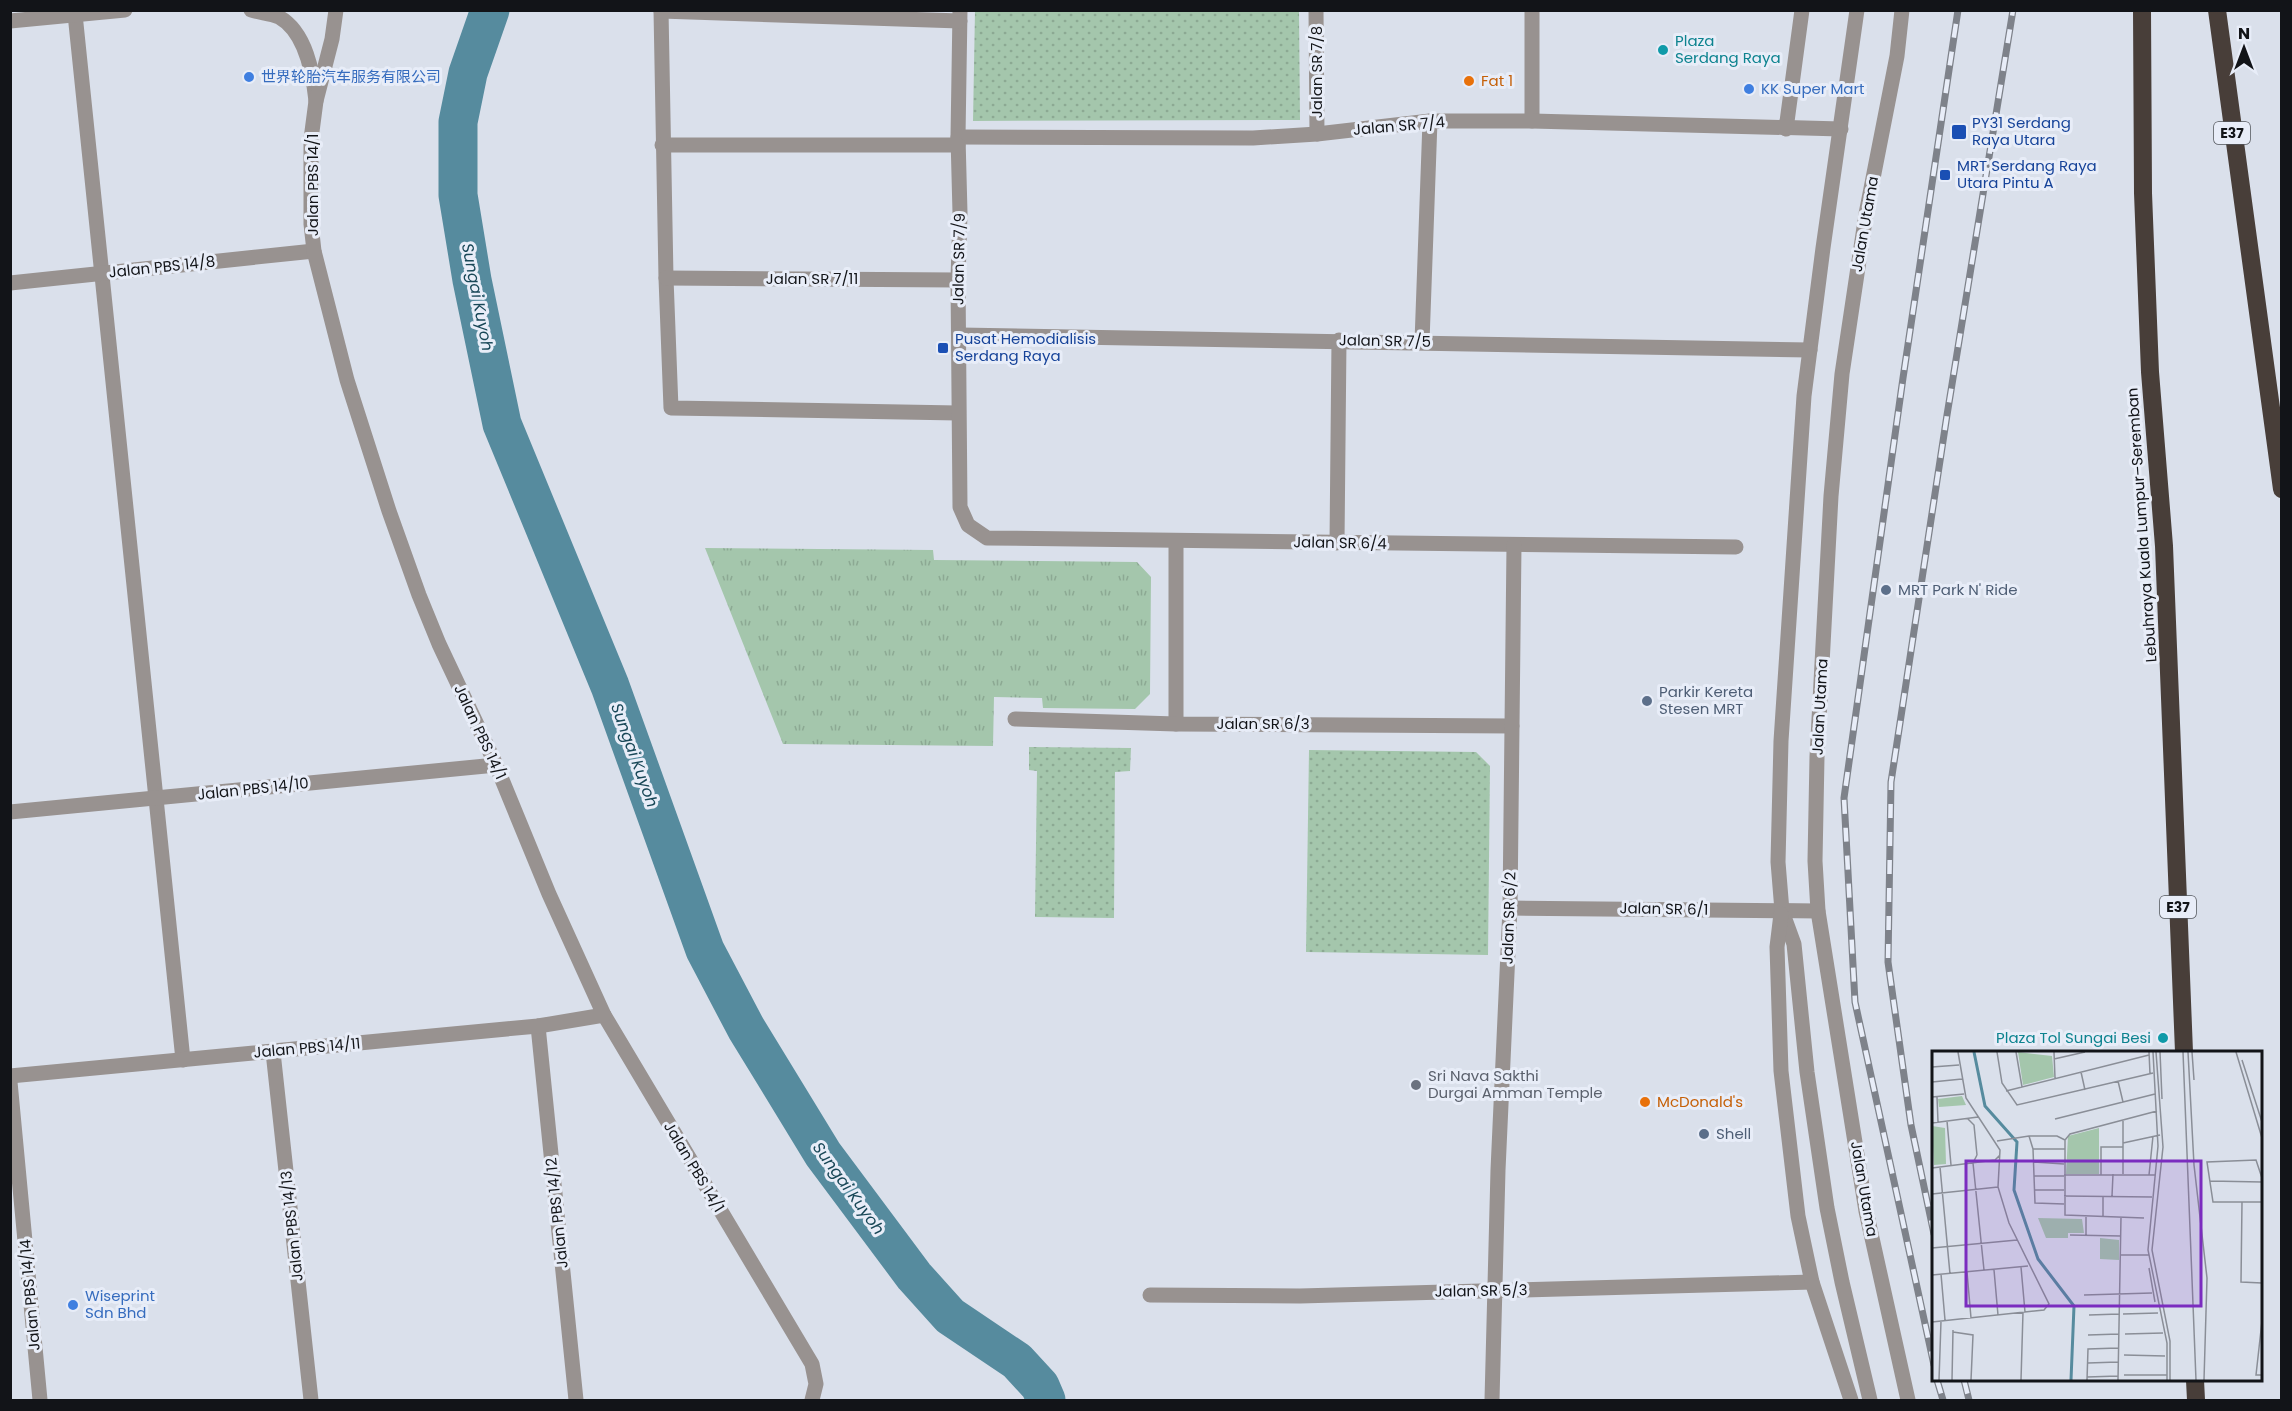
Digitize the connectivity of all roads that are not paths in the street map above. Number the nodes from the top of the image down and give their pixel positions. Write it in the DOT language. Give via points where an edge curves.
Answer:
graph roads {
  1 [pos="125,10"];
  2 [pos="251,10"];
  3 [pos="336,10"];
  4 [pos="1316,10"];
  5 [pos="1532,10"];
  6 [pos="1802,10"];
  7 [pos="1857,10"];
  8 [pos="1902,10"];
  9 [pos="2142,10"];
  10 [pos="2217,10"];
  11 [pos="661,11"];
  12 [pos="77,12"];
  13 [pos="960,16"];
  14 [pos="10,21"];
  15 [pos="316,101"];
  16 [pos="1430,121"];
  17 [pos="1532,121"];
  18 [pos="1786,129"];
  19 [pos="1841,129"];
  20 [pos="1317,134"];
  21 [pos="958,141"];
  22 [pos="662,145"];
  23 [pos="314,251"];
  24 [pos="102,274"];
  25 [pos="666,278"];
  26 [pos="958,280"];
  27 [pos="10,283"];
  28 [pos="960,335"];
  29 [pos="1339,340"];
  30 [pos="1422,342"];
  31 [pos="1810,350"];
  32 [pos="958,413"];
  33 [pos="2282,489"];
  34 [pos="960,507"];
  35 [pos="1176,541"];
  36 [pos="1337,543"];
  37 [pos="1514,545"];
  38 [pos="1736,548"];
  39 [pos="1015,719"];
  40 [pos="1176,723"];
  41 [pos="1512,726"];
  42 [pos="496,765"];
  43 [pos="156,798"];
  44 [pos="10,812"];
  45 [pos="1510,908"];
  46 [pos="1782,911"];
  47 [pos="1818,911"];
  48 [pos="604,1015"];
  49 [pos="538,1026"];
  50 [pos="2184,1045"];
  51 [pos="273,1052"];
  52 [pos="183,1060"];
  53 [pos="10,1076"];
  54 [pos="10,1082"];
  55 [pos="1812,1282"];
  56 [pos="1494,1291"];
  57 [pos="1150,1295"];
  58 [pos="2195,1381"];
  59 [pos="40,1401"];
  60 [pos="310,1401"];
  61 [pos="576,1401"];
  62 [pos="812,1401"];
  63 [pos="1492,1401"];
  64 [pos="1851,1401"];
  65 [pos="1870,1401"];
  66 [pos="1908,1401"];
  67 [pos="2196,1401"];
  1 -- 12 [label="street"];
  2 -- 15 [label="street" via="279,17 300,37"];
  3 -- 15 [label="street, Jalan PBS 14/1"];
  4 -- 20 [label="street, Jalan SR 7/8"];
  5 -- 17 [label="street"];
  6 -- 18 [label="street"];
  7 -- 19 [label="street"];
  8 -- 47 [label="street, Jalan Utama" via="1841,385 1817,757"];
  9 -- 50 [label="highway, Lebuhraya Kuala Lumpur–Seremban / E37" via="2143,193 2150,372 2164,546"];
  10 -- 33 [label="highway, E37"];
  11 -- 13 [label="street"];
  11 -- 22 [label="street"];
  12 -- 14 [label="street"];
  12 -- 24 [label="street"];
  13 -- 21 [label="street, Jalan SR 7/9"];
  15 -- 23 [label="street, Jalan PBS 14/1" via="311,139"];
  16 -- 17 [label="street, Jalan SR 7/4"];
  16 -- 20 [label="street, Jalan SR 7/4"];
  16 -- 30 [label="street"];
  17 -- 18 [label="street, Jalan SR 7/4"];
  18 -- 19 [label="street, Jalan SR 7/4"];
  19 -- 31 [label="street"];
  20 -- 21 [label="street, Jalan SR 7/4"];
  21 -- 22 [label="street, Jalan SR 7/4"];
  21 -- 26 [label="street, Jalan SR 7/9"];
  22 -- 25 [label="street"];
  23 -- 24 [label="street, Jalan PBS 14/8"];
  23 -- 42 [label="street, Jalan PBS 14/1" via="347,380 389,511 439,644"];
  24 -- 27 [label="street, Jalan PBS 14/8"];
  24 -- 43 [label="street"];
  25 -- 26 [label="street, Jalan SR 7/11"];
  25 -- 32 [label="street" via="671,408"];
  26 -- 28 [label="street, Jalan SR 7/9"];
  28 -- 29 [label="street, Jalan SR 7/5"];
  28 -- 32 [label="street, Jalan SR 7/9"];
  29 -- 30 [label="street, Jalan SR 7/5"];
  29 -- 36 [label="street"];
  30 -- 31 [label="street, Jalan SR 7/5"];
  31 -- 46 [label="street" via="1781,741 1778,862"];
  32 -- 34 [label="street, Jalan SR 7/9"];
  34 -- 35 [label="street, Jalan SR 6/4" via="968,525 987,538"];
  35 -- 36 [label="street, Jalan SR 6/4"];
  35 -- 40 [label="street"];
  36 -- 37 [label="street, Jalan SR 6/4"];
  37 -- 38 [label="street, Jalan SR 6/4"];
  37 -- 41 [label="street, Jalan SR 6/2"];
  39 -- 40 [label="street, Jalan SR 6/3"];
  40 -- 41 [label="street, Jalan SR 6/3"];
  41 -- 45 [label="street, Jalan SR 6/2"];
  42 -- 43 [label="street, Jalan PBS 14/10"];
  42 -- 48 [label="street, Jalan PBS 14/1"];
  43 -- 44 [label="street, Jalan PBS 14/10"];
  43 -- 52 [label="street"];
  45 -- 46 [label="street, Jalan SR 6/1"];
  45 -- 56 [label="street, Jalan SR 6/2"];
  46 -- 47 [label="street, Jalan SR 6/1"];
  46 -- 55 [label="street" via="1777,947 1781,1071 1798,1216"];
  46 -- 65 [label="street" via="1794,944 1827,1208"];
  47 -- 66 [label="street, Jalan Utama" via="1866,1211"];
  48 -- 49 [label="street, Jalan PBS 14/11"];
  48 -- 62 [label="street, Jalan PBS 14/1" via="812,1364 816,1383"];
  49 -- 51 [label="street, Jalan PBS 14/11"];
  49 -- 61 [label="street, Jalan PBS 14/12"];
  51 -- 52 [label="street, Jalan PBS 14/11"];
  51 -- 60 [label="street, Jalan PBS 14/13"];
  52 -- 53 [label="street, Jalan PBS 14/11"];
  54 -- 59 [label="street, Jalan PBS 14/14"];
  55 -- 56 [label="street, Jalan SR 5/3"];
  55 -- 64 [label="street"];
  56 -- 57 [label="street, Jalan SR 5/3"];
  56 -- 63 [label="street, Jalan SR 6/2"];
  58 -- 67 [label="highway"];
}
